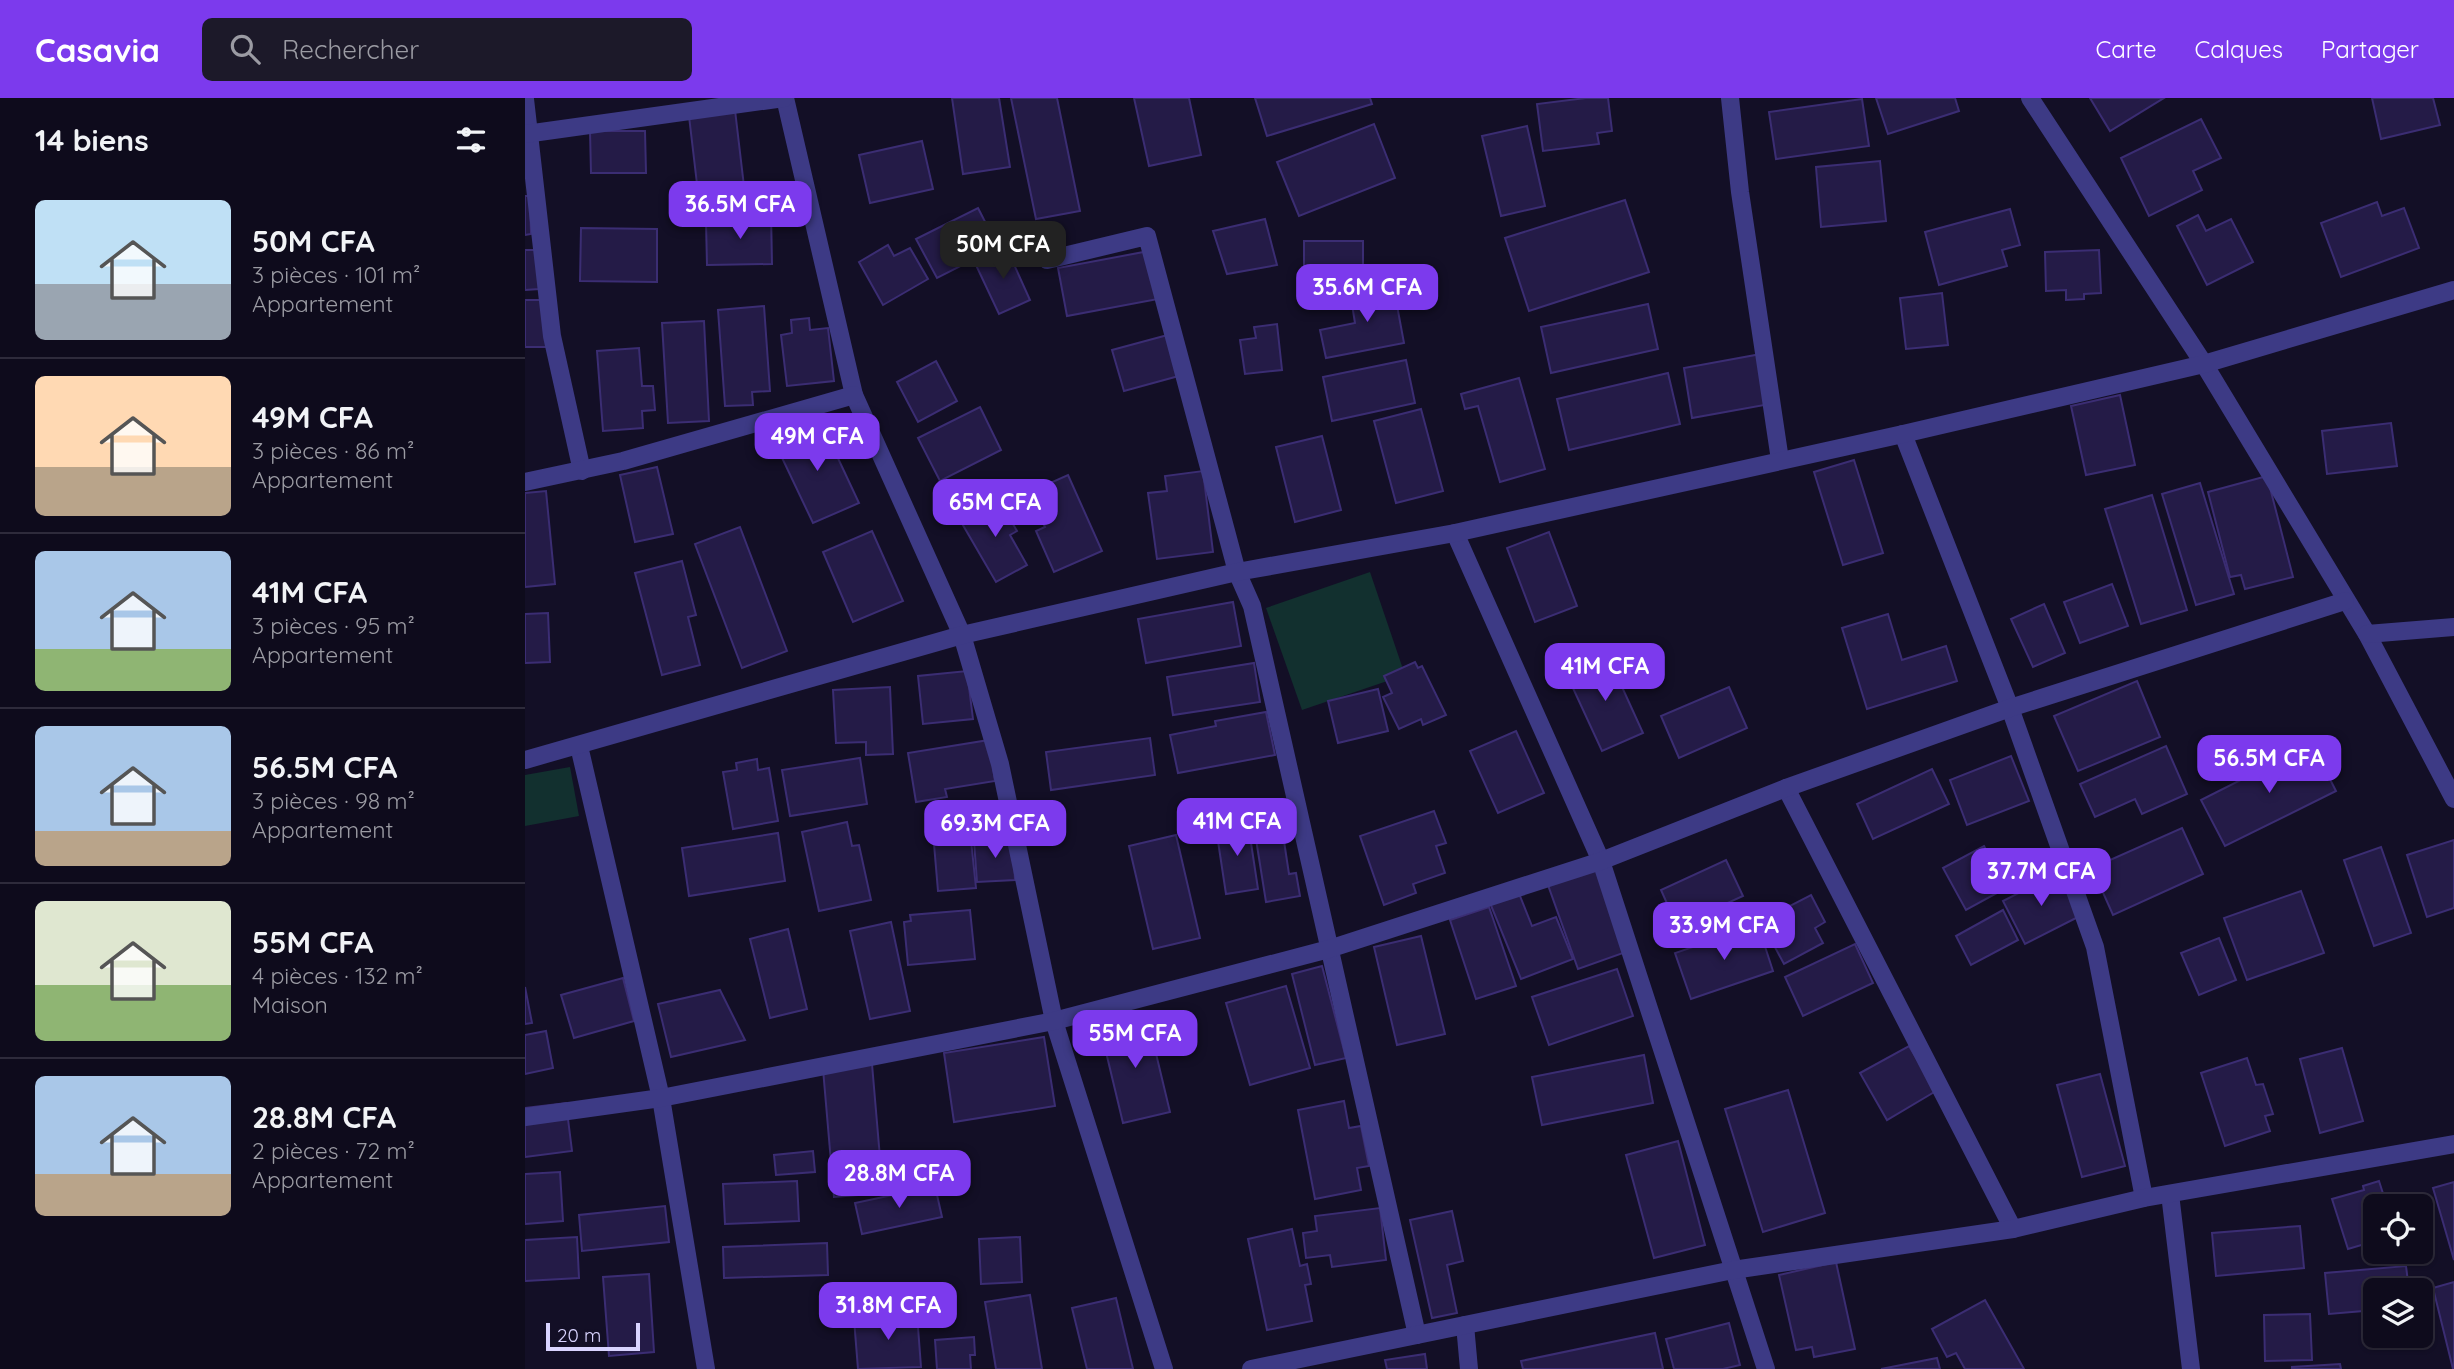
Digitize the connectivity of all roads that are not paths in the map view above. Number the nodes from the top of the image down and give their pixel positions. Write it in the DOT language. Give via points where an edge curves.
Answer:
graph roads {
  1 [pos="784,98"];
  2 [pos="1730,98"];
  3 [pos="2030,98"];
  4 [pos="525,99"];
  5 [pos="527,134"];
  6 [pos="1047,260"];
  7 [pos="2454,290"];
  8 [pos="2204,364"];
  9 [pos="854,395"];
  10 [pos="1903,434"];
  11 [pos="1780,460"];
  12 [pos="582,471"];
  13 [pos="525,482"];
  14 [pos="1455,533"];
  15 [pos="1237,572"];
  16 [pos="2345,601"];
  17 [pos="2454,627"];
  18 [pos="2367,634"];
  19 [pos="962,635"];
  20 [pos="2010,708"];
  21 [pos="579,746"];
  22 [pos="525,760"];
  23 [pos="1786,788"];
  24 [pos="2454,799"];
  25 [pos="1601,861"];
  26 [pos="1329,948"];
  27 [pos="1053,1021"];
  28 [pos="661,1098"];
  29 [pos="525,1117"];
  30 [pos="2454,1144"];
  31 [pos="2170,1194"];
  32 [pos="2144,1198"];
  33 [pos="2013,1229"];
  34 [pos="1733,1270"];
  35 [pos="1465,1325"];
  36 [pos="1417,1335"];
  37 [pos="706,1369"];
  38 [pos="1164,1369"];
  39 [pos="1251,1369"];
  40 [pos="1469,1369"];
  41 [pos="1766,1369"];
  42 [pos="2191,1369"];
  1 -- 5 [label="street"];
  1 -- 9 [label="street"];
  2 -- 11 [label="street"];
  3 -- 8 [label="street"];
  4 -- 5 [label="street"];
  5 -- 12 [label="street" via="552,336"];
  6 -- 15 [label="street" via="1147,236"];
  7 -- 8 [label="street"];
  8 -- 10 [label="street"];
  8 -- 16 [label="street"];
  9 -- 12 [label="street"];
  9 -- 19 [label="street"];
  10 -- 11 [label="street"];
  10 -- 20 [label="street"];
  11 -- 14 [label="street"];
  12 -- 13 [label="street"];
  14 -- 15 [label="street"];
  14 -- 25 [label="street"];
  15 -- 19 [label="street"];
  15 -- 26 [label="street" via="1252,606"];
  16 -- 18 [label="street"];
  16 -- 20 [label="street"];
  17 -- 18 [label="street"];
  18 -- 24 [label="street"];
  19 -- 21 [label="street"];
  19 -- 27 [label="street" via="1000,764"];
  20 -- 23 [label="street"];
  20 -- 32 [label="street" via="2095,947"];
  21 -- 22 [label="street"];
  21 -- 28 [label="street"];
  23 -- 25 [label="street"];
  23 -- 33 [label="street"];
  25 -- 26 [label="street"];
  25 -- 34 [label="street"];
  26 -- 27 [label="street"];
  26 -- 36 [label="street"];
  27 -- 28 [label="street"];
  27 -- 38 [label="street"];
  28 -- 29 [label="street"];
  28 -- 37 [label="street"];
  30 -- 31 [label="street"];
  31 -- 32 [label="street"];
  31 -- 42 [label="street"];
  32 -- 33 [label="street"];
  33 -- 34 [label="street"];
  34 -- 35 [label="street"];
  34 -- 41 [label="street"];
  35 -- 36 [label="street"];
  35 -- 40 [label="street"];
  36 -- 39 [label="street"];
}
